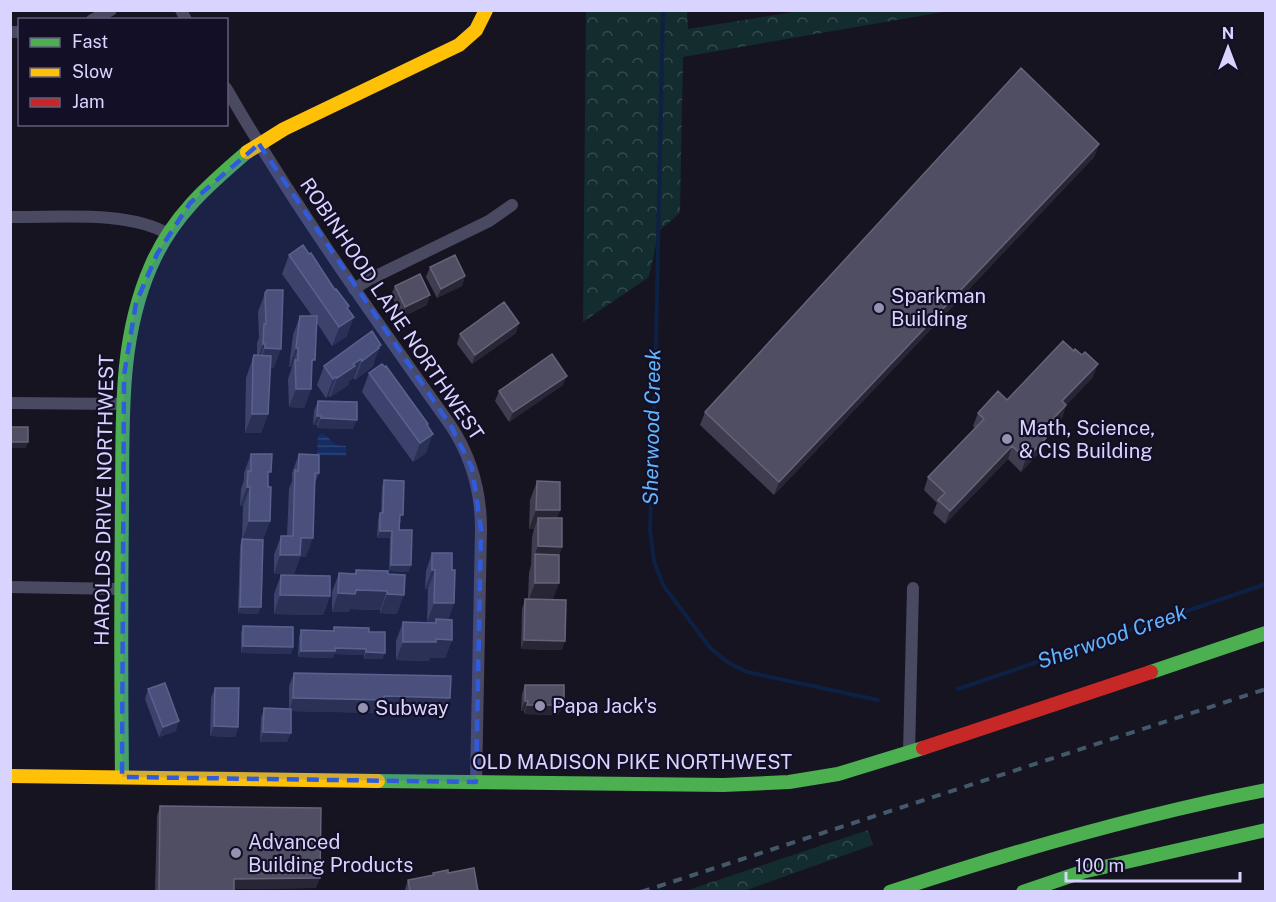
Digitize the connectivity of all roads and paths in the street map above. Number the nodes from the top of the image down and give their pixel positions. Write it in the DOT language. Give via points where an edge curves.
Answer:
graph roads {
  1 [pos="111,10"];
  2 [pos="486,10"];
  3 [pos="96,18"];
  4 [pos="228,91"];
  5 [pos="259,144"];
  6 [pos="512,205"];
  7 [pos="10,217"];
  8 [pos="168,234"];
  9 [pos="354,289"];
  10 [pos="10,403"];
  11 [pos="123,404"];
  12 [pos="10,587"];
  13 [pos="913,588"];
  14 [pos="121,589"];
  15 [pos="1266,633"];
  16 [pos="909,753"];
  17 [pos="10,776"];
  18 [pos="122,777"];
  19 [pos="476,782"];
  20 [pos="1266,790"];
  21 [pos="1266,830"];
  22 [pos="890,891"];
  23 [pos="1023,891"];
  1 -- 3 [label="street"];
  2 -- 5 [label="main road, HAROLDS DRIVE NORTHWEST" via="476,30 459,45"];
  4 -- 5 [label="street, ROBINHOOD LANE NORTHWEST"];
  5 -- 8 [label="main road, HAROLDS DRIVE NORTHWEST" via="198,195"];
  5 -- 9 [label="street, ROBINHOOD LANE NORTHWEST"];
  6 -- 9 [label="street" via="489,221"];
  7 -- 8 [label="street" via="123,220 146,224"];
  8 -- 11 [label="main road, HAROLDS DRIVE NORTHWEST" via="151,265 135,309 125,364"];
  9 -- 19 [label="street, ROBINHOOD LANE NORTHWEST" via="457,435 476,480 481,529"];
  10 -- 11 [label="street"];
  11 -- 14 [label="main road, HAROLDS DRIVE NORTHWEST"];
  12 -- 14 [label="street"];
  13 -- 16 [label="street"];
  14 -- 18 [label="main road, HAROLDS DRIVE NORTHWEST"];
  15 -- 16 [label="main road, OLD MADISON PIKE NORTHWEST"];
  16 -- 19 [label="main road, OLD MADISON PIKE NORTHWEST" via="838,774 772,784"];
  17 -- 18 [label="main road, OLD MADISON PIKE NORTHWEST"];
  18 -- 19 [label="main road, OLD MADISON PIKE NORTHWEST"];
  20 -- 22 [label="main road" via="1070,835"];
  21 -- 23 [label="main road" via="1082,872"];
}
